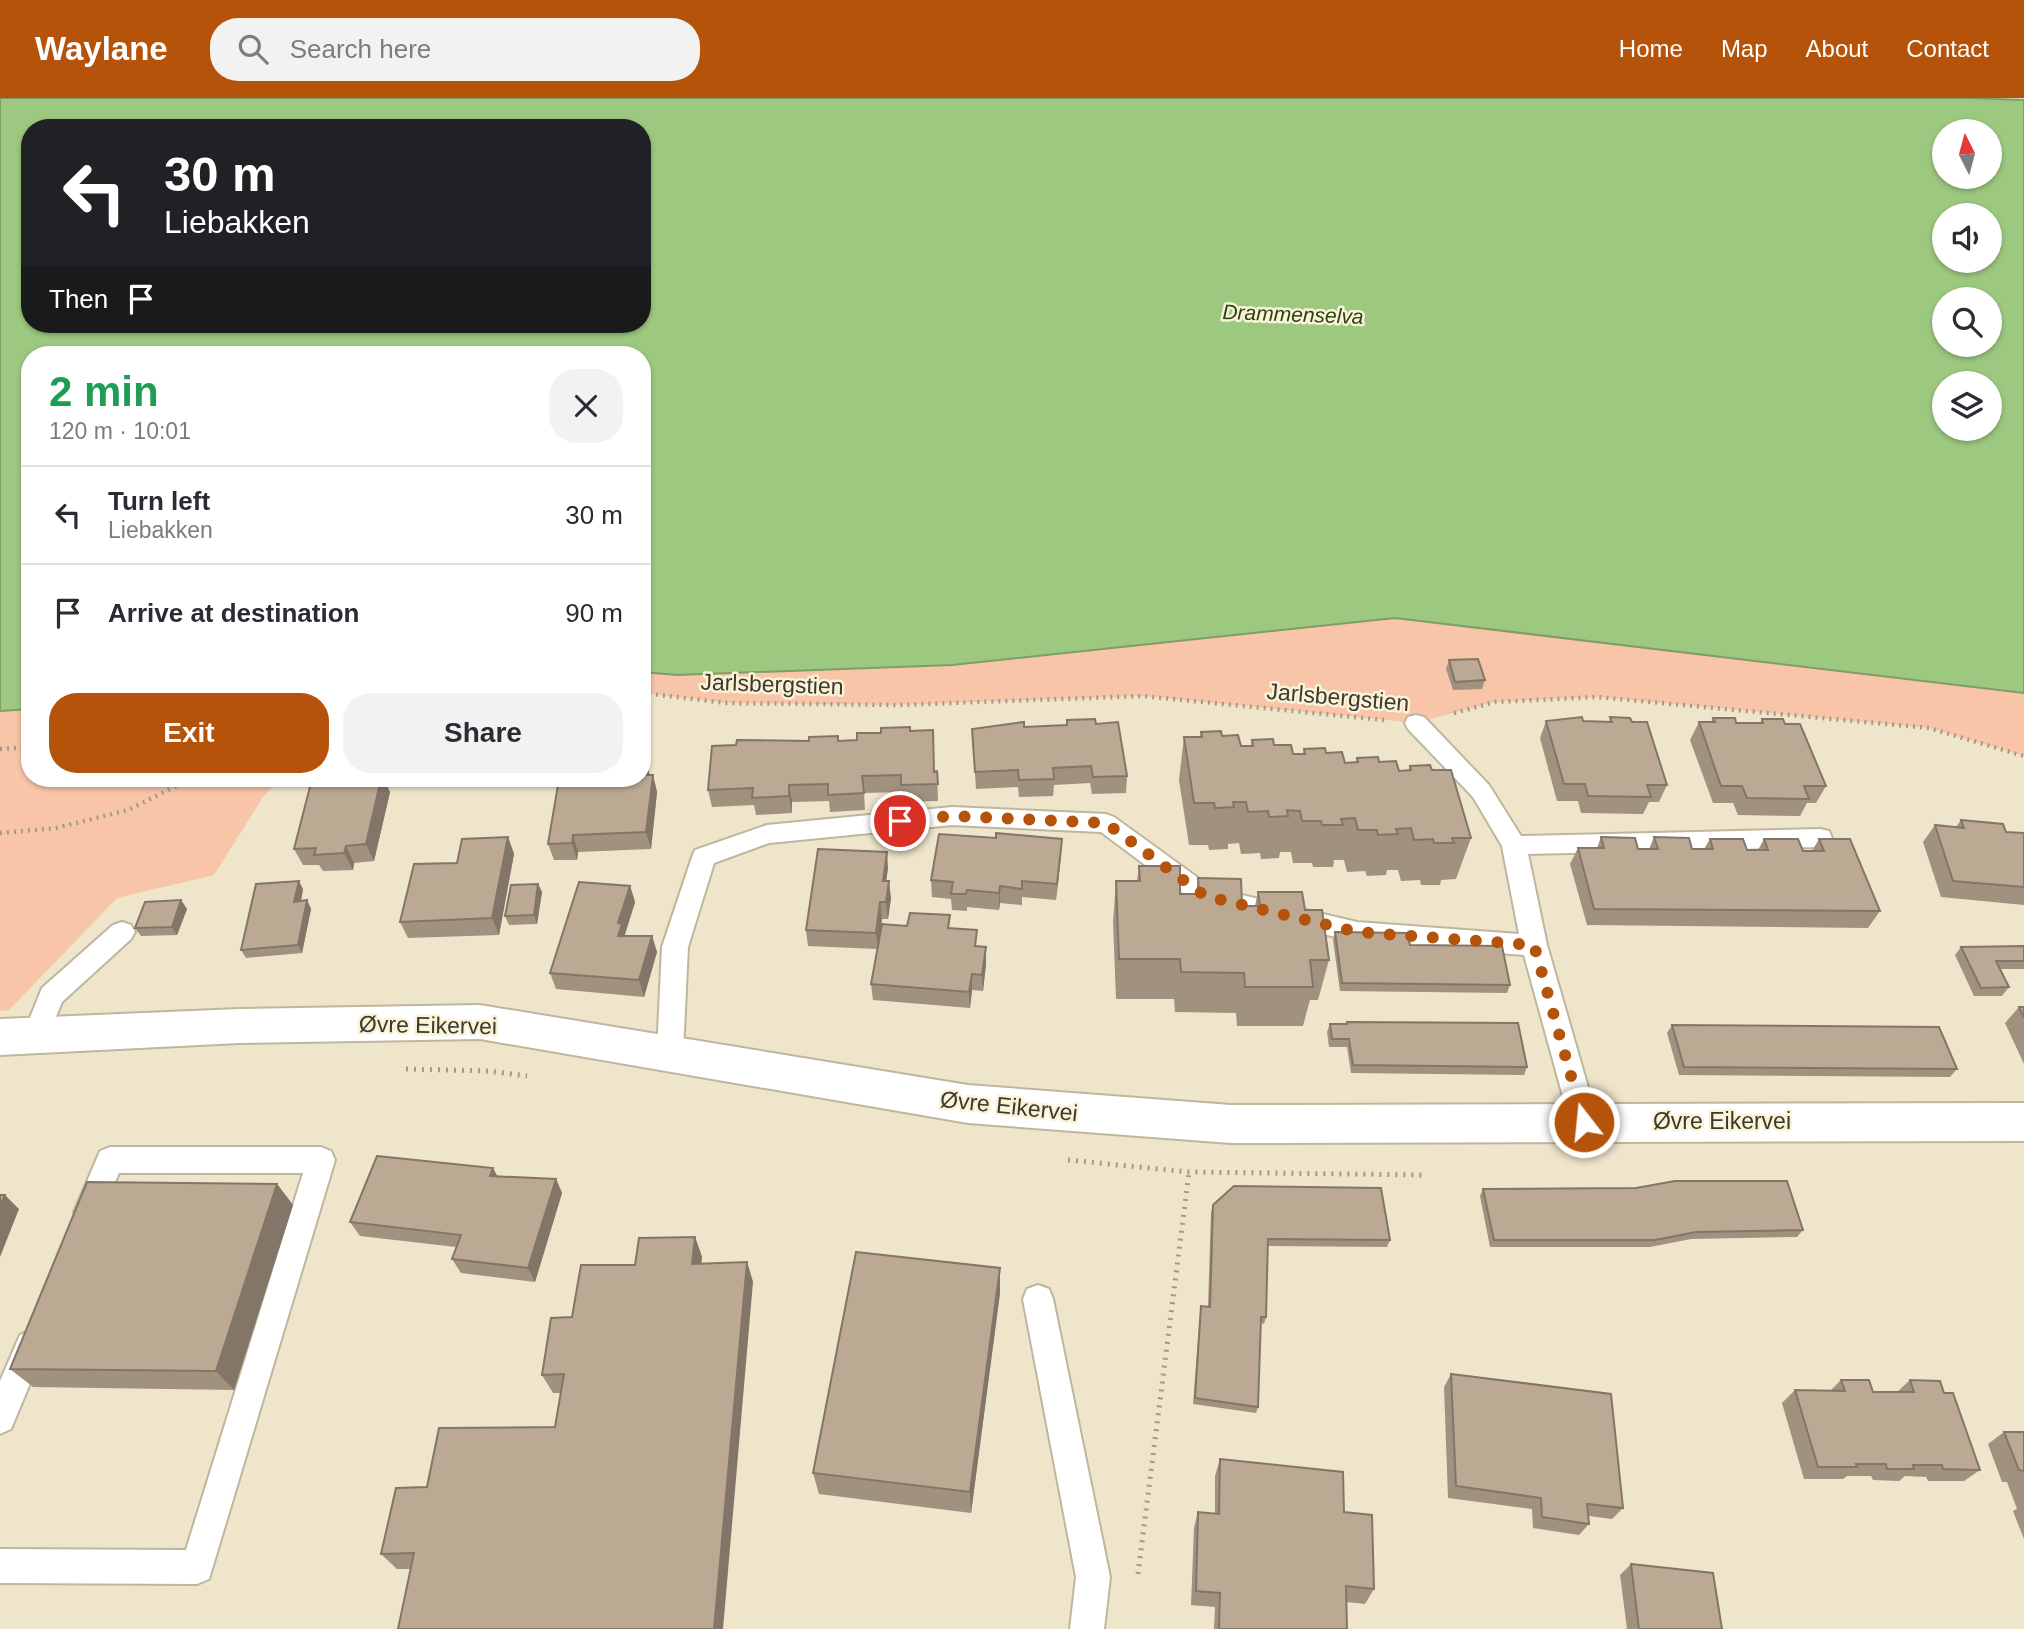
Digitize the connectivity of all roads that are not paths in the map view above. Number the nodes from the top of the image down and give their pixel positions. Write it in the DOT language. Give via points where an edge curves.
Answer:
graph roads {
  1 [pos="1416,723"];
  2 [pos="1820,838"];
  3 [pos="1514,845"];
  4 [pos="122,932"];
  5 [pos="1534,945"];
  6 [pos="18,1036"];
  7 [pos="670,1052"];
  8 [pos="1584,1122"];
  9 [pos="2024,1122"];
  10 [pos="79,1234"];
  11 [pos="1038,1299"];
  12 [pos="42,1320"];
  13 [pos="0,1418"];
  14 [pos="0,1566"];
  15 [pos="1087,1629"];
  1 -- 3 [label="lane" via="1481,792"];
  2 -- 3 [label="lane"];
  3 -- 5 [label="lane"];
  4 -- 6 [label="lane" via="51,996"];
  5 -- 7 [label="lane" via="1357,932 1205,896 1106,823 952,816 767,834 704,857 675,947"];
  5 -- 8 [label="lane"];
  6 -- 7 [label="main road, Øvre Eikervei" via="480,1022"];
  7 -- 8 [label="main road, Øvre Eikervei" via="968,1104 1023,1109 1231,1124"];
  8 -- 9 [label="main road, Øvre Eikervei"];
  10 -- 14 [label="lane" via="110,1160 321,1160 197,1567"];
  11 -- 15 [label="lane" via="1093,1577"];
  12 -- 13 [label="lane"];
}
